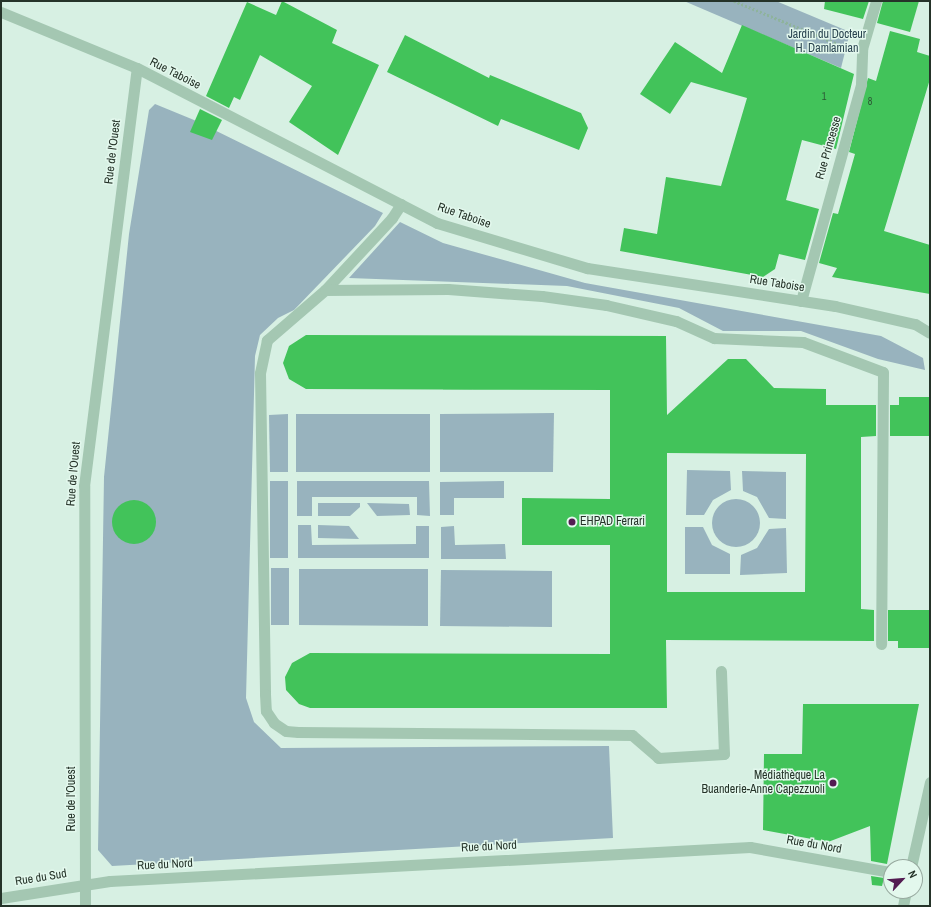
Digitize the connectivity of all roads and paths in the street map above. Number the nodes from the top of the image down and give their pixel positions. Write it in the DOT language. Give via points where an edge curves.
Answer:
graph roads {
  1 [pos="734,1"];
  2 [pos="876,1"];
  3 [pos="1,12"];
  4 [pos="846,47"];
  5 [pos="137,68"];
  6 [pos="401,204"];
  7 [pos="325,290"];
  8 [pos="801,301"];
  9 [pos="930,334"];
  10 [pos="881,644"];
  11 [pos="721,671"];
  12 [pos="930,782"];
  13 [pos="913,859"];
  14 [pos="883,871"];
  15 [pos="86,884"];
  16 [pos="1,898"];
  17 [pos="85,906"];
  1 -- 4 [label="path"];
  2 -- 8 [label="street, Rue Princesse" via="862,49 861,84"];
  3 -- 5 [label="street, Rue Taboise"];
  5 -- 6 [label="street, Rue Taboise"];
  5 -- 15 [label="street, Rue de l'Ouest" via="84,486"];
  6 -- 7 [label="street" via="392,218"];
  6 -- 8 [label="street, Rue Taboise" via="437,223 587,268"];
  7 -- 10 [label="street" via="448,289 542,296 606,305 676,321 714,338 803,342 883,372"];
  7 -- 11 [label="street" via="267,340 260,373 265,694 266,711 274,723 286,731 298,732 632,735 658,758 724,754"];
  8 -- 9 [label="street, Rue Taboise" via="915,324"];
  12 -- 13 [label="street"];
  14 -- 15 [label="street, Rue du Nord" via="750,847"];
  15 -- 16 [label="street, Rue du Sud"];
  15 -- 17 [label="street, Rue de l'Ouest"];
}
